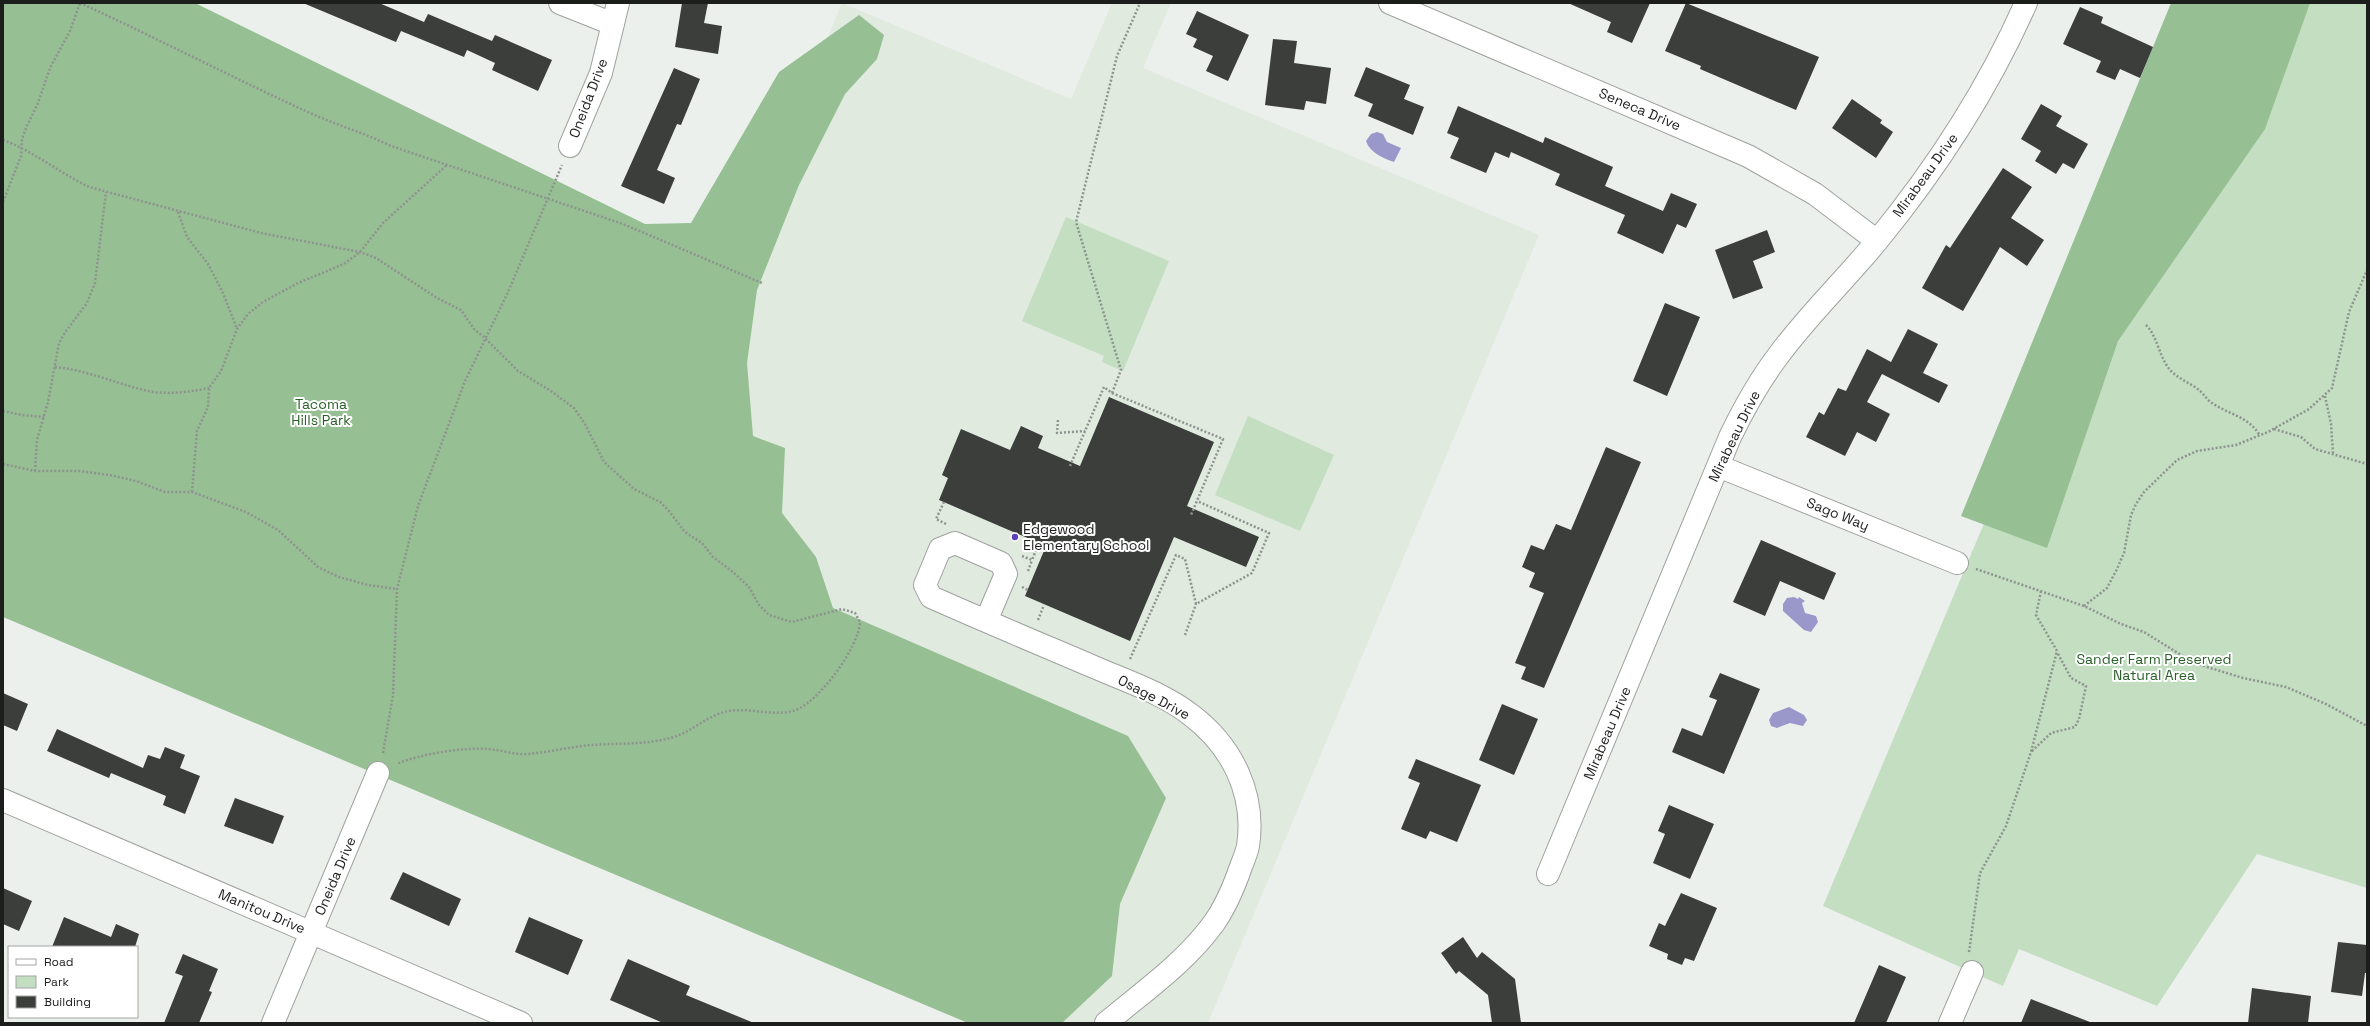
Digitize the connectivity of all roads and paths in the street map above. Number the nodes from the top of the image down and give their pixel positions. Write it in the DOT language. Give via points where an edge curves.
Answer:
graph roads {
  1 [pos="80,3"];
  2 [pos="560,3"];
  3 [pos="618,3"];
  4 [pos="1140,3"];
  5 [pos="1390,3"];
  6 [pos="2026,3"];
  7 [pos="613,24"];
  8 [pos="3,140"];
  9 [pos="570,146"];
  10 [pos="22,147"];
  11 [pos="448,165"];
  12 [pos="106,192"];
  13 [pos="547,200"];
  14 [pos="3,202"];
  15 [pos="178,212"];
  16 [pos="1877,241"];
  17 [pos="360,252"];
  18 [pos="2367,270"];
  19 [pos="762,283"];
  20 [pos="2146,325"];
  21 [pos="237,329"];
  22 [pos="484,337"];
  23 [pos="55,367"];
  24 [pos="210,388"];
  25 [pos="1112,393"];
  26 [pos="2325,395"];
  27 [pos="3,411"];
  28 [pos="44,417"];
  29 [pos="1058,420"];
  30 [pos="2274,429"];
  31 [pos="1085,431"];
  32 [pos="2260,436"];
  33 [pos="2333,453"];
  34 [pos="3,464"];
  35 [pos="2367,464"];
  36 [pos="1070,466"];
  37 [pos="1718,466"];
  38 [pos="35,471"];
  39 [pos="192,492"];
  40 [pos="1197,501"];
  41 [pos="1191,515"];
  42 [pos="1957,563"];
  43 [pos="397,589"];
  44 [pos="2040,591"];
  45 [pos="1196,604"];
  46 [pos="1044,605"];
  47 [pos="2084,606"];
  48 [pos="986,621"];
  49 [pos="1036,624"];
  50 [pos="1185,635"];
  51 [pos="2057,651"];
  52 [pos="1129,663"];
  53 [pos="2367,726"];
  54 [pos="2031,752"];
  55 [pos="378,773"];
  56 [pos="3,800"];
  57 [pos="1548,874"];
  58 [pos="312,932"];
  59 [pos="1972,972"];
  60 [pos="273,1023"];
  61 [pos="521,1023"];
  62 [pos="1106,1023"];
  63 [pos="1950,1023"];
  1 -- 10 [label="path" via="70,31 50,68 22,139"];
  1 -- 11 [label="path" via="165,41 311,113 358,130 391,146"];
  2 -- 7 [label="street"];
  3 -- 7 [label="street, Oneida Drive"];
  4 -- 25 [label="path" via="1117,56 1076,222 1121,370"];
  5 -- 16 [label="street, Seneca Drive" via="1748,156 1815,194"];
  6 -- 16 [label="street, Mirabeau Drive" via="1999,59 1954,134 1930,171"];
  7 -- 9 [label="street, Oneida Drive" via="601,72"];
  8 -- 10 [label="path"];
  9 -- 13 [label="path"];
  10 -- 12 [label="path" via="70,178"];
  10 -- 14 [label="path"];
  11 -- 13 [label="path"];
  11 -- 17 [label="path" via="384,223"];
  12 -- 15 [label="path"];
  12 -- 23 [label="path" via="95,283 87,303 59,343"];
  13 -- 19 [label="path" via="623,224"];
  13 -- 22 [label="path" via="508,292"];
  15 -- 17 [label="path" via="261,233"];
  15 -- 21 [label="path" via="187,237 208,264 223,293"];
  16 -- 37 [label="street, Mirabeau Drive" via="1796,333 1774,362 1745,408"];
  17 -- 21 [label="path" via="344,264 298,283 263,302 248,314"];
  17 -- 22 [label="path" via="387,264 437,298 461,310 474,329"];
  18 -- 26 [label="path" via="2349,312 2332,388"];
  20 -- 32 [label="path" via="2152,331 2171,370 2212,403 2248,422"];
  21 -- 24 [label="path" via="221,371"];
  22 -- 43 [label="path" via="443,436 418,506"];
  22 -- 55 [label="path" via="518,371 574,408 604,462 634,489 660,502 685,532 702,543 713,557 749,587 759,605 769,615 792,622 842,610 851,611 858,617 860,628 838,668 815,699 794,710 768,714 740,710 721,713 670,738 563,748 528,754 489,749 466,750 402,762"];
  23 -- 24 [label="path" via="90,372 149,391 191,392"];
  23 -- 28 [label="path"];
  24 -- 39 [label="path" via="208,407 197,431"];
  25 -- 31 [label="path" via="1104,387"];
  25 -- 40 [label="path" via="1223,439"];
  26 -- 30 [label="path" via="2295,418"];
  26 -- 33 [label="path"];
  27 -- 28 [label="path"];
  28 -- 38 [label="path" via="37,440"];
  29 -- 31 [label="path" via="1057,433"];
  30 -- 32 [label="path"];
  30 -- 33 [label="path" via="2301,437 2315,449"];
  31 -- 36 [label="path"];
  32 -- 47 [label="path" via="2236,445 2197,451 2177,460 2163,473 2136,504 2131,516 2124,553 2107,588"];
  33 -- 35 [label="path"];
  34 -- 38 [label="path"];
  37 -- 42 [label="street, Sago Way"];
  37 -- 57 [label="street, Mirabeau Drive"];
  38 -- 39 [label="path" via="79,471 110,475 165,492"];
  39 -- 43 [label="path" via="246,512 278,530 318,567 332,574 368,585"];
  40 -- 41 [label="path"];
  40 -- 45 [label="path" via="1270,533 1252,573"];
  42 -- 44 [label="path"];
  43 -- 55 [label="path" via="393,694"];
  44 -- 47 [label="path"];
  44 -- 51 [label="path" via="2036,615"];
  45 -- 50 [label="path"];
  45 -- 52 [label="path" via="1185,558 1176,555"];
  46 -- 49 [label="path"];
  47 -- 53 [label="path" via="2144,632 2194,663 2243,678 2286,687 2326,704"];
  48 -- 62 [label="street, Osage Drive" via="1139,686 1191,714 1220,743 1239,772 1245,787 1250,815 1248,847 1232,889 1215,922 1182,961"];
  51 -- 54 [label="path"];
  51 -- 54 [label="path" via="2071,678 2086,686 2079,719 2075,727 2051,734"];
  54 -- 59 [label="path" via="2006,826 1980,873 1968,959"];
  55 -- 58 [label="street, Oneida Drive"];
  56 -- 58 [label="street, Manitou Drive"];
  58 -- 60 [label="street, Oneida Drive"];
  58 -- 61 [label="street, Manitou Drive"];
  59 -- 63 [label="street"];
}
